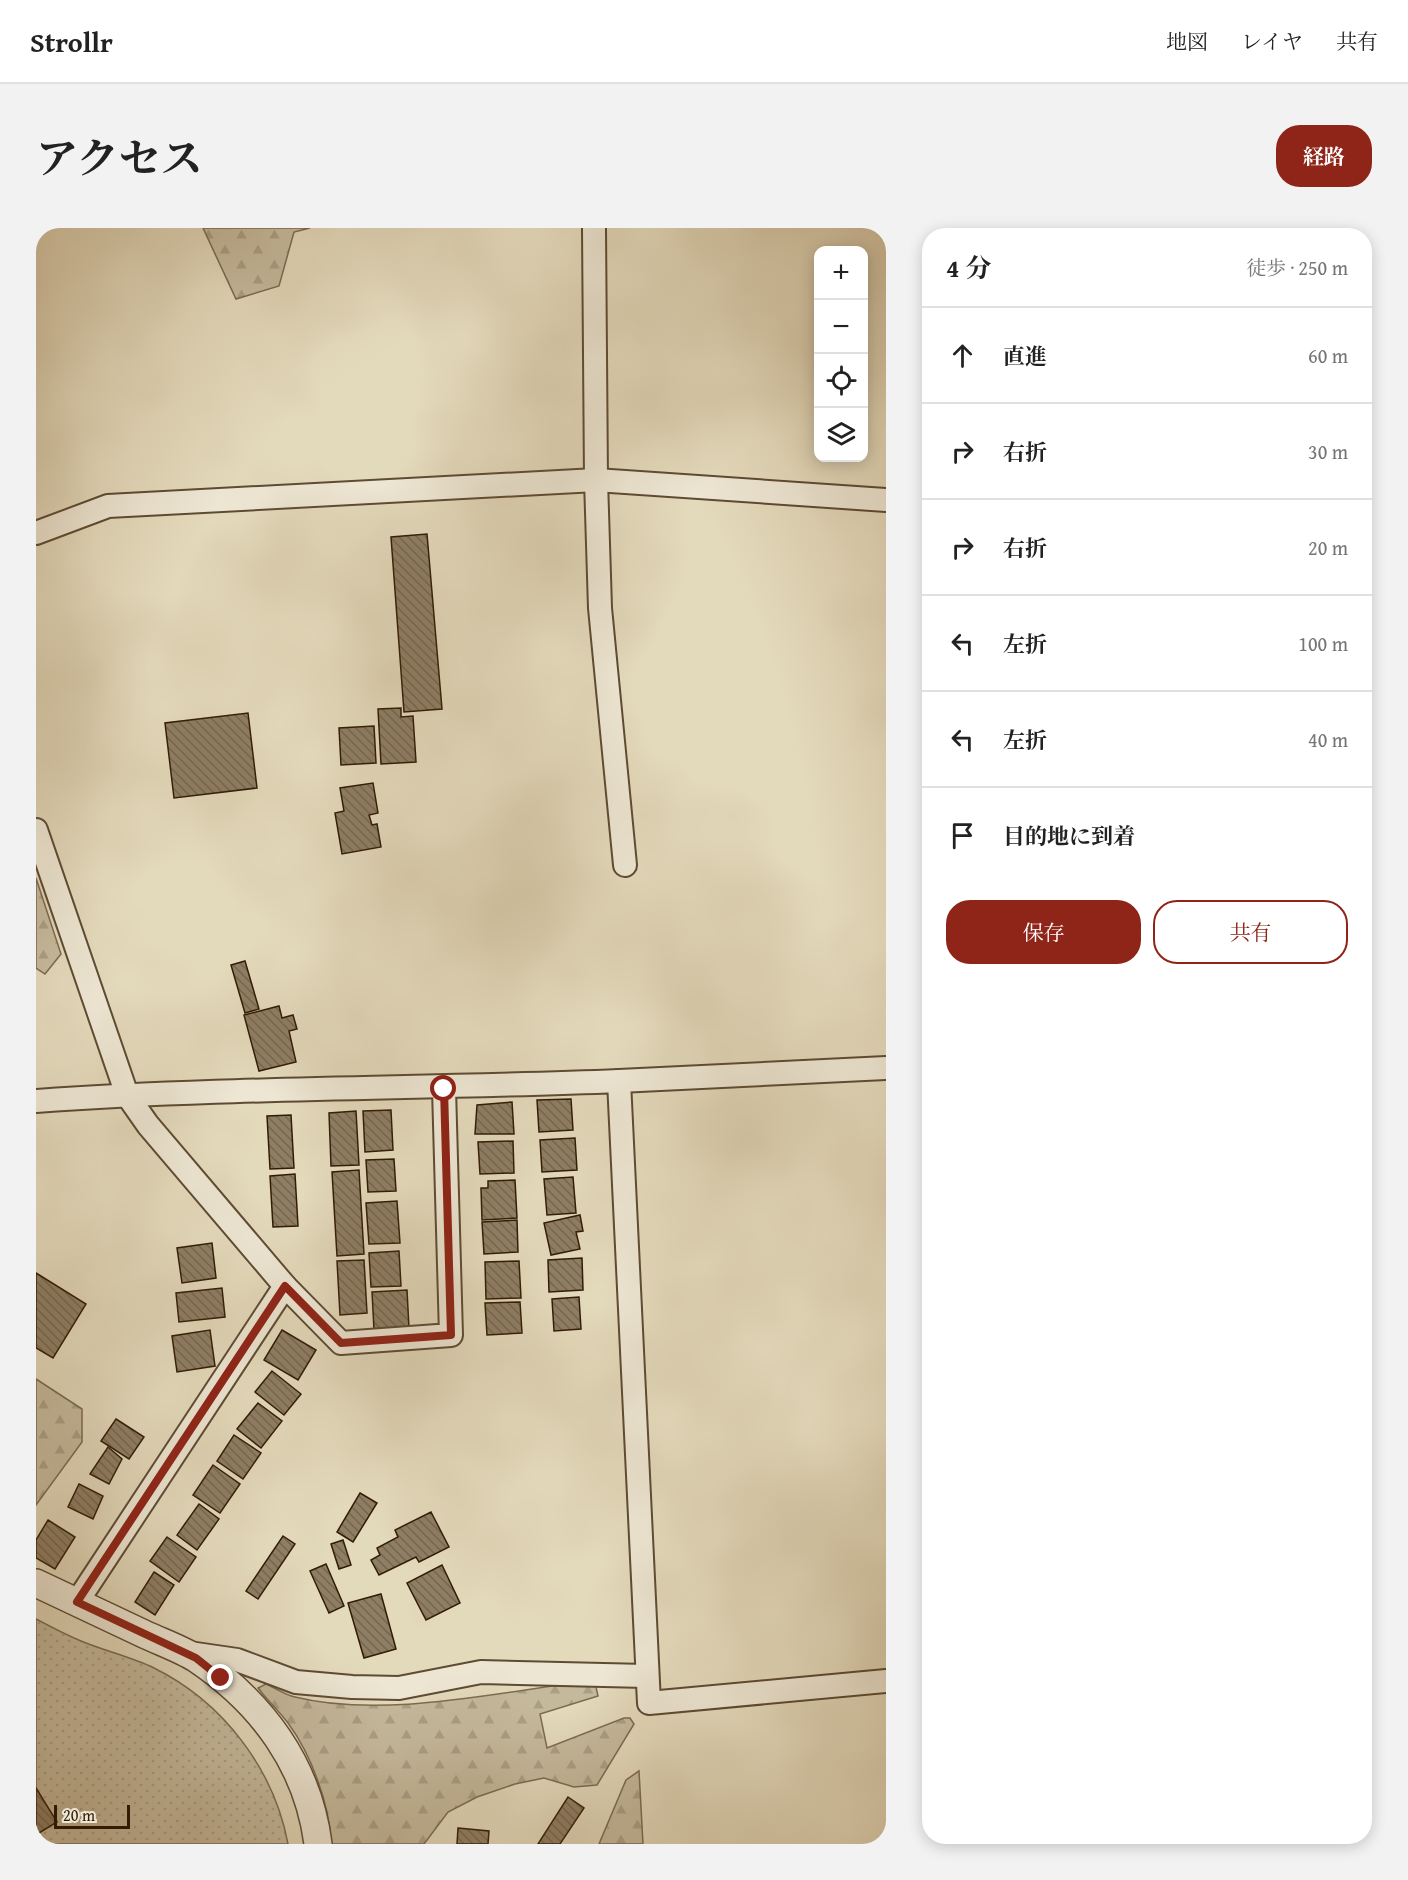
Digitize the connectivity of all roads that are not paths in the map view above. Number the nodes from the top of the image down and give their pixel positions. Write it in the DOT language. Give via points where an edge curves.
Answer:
graph roads {
  1 [pos="594,228"];
  2 [pos="596,480"];
  3 [pos="886,500"];
  4 [pos="36,533"];
  5 [pos="36,830"];
  6 [pos="625,866"];
  7 [pos="886,1068"];
  8 [pos="619,1081"];
  9 [pos="444,1089"];
  10 [pos="127,1095"];
  11 [pos="36,1101"];
  12 [pos="285,1286"];
  13 [pos="36,1583"];
  14 [pos="77,1602"];
  15 [pos="183,1652"];
  16 [pos="646,1676"];
  17 [pos="886,1681"];
  18 [pos="318,1844"];
  1 -- 2 [label="street"];
  2 -- 3 [label="street"];
  2 -- 4 [label="street" via="108,506"];
  2 -- 6 [label="street" via="600,608"];
  5 -- 10 [label="street"];
  7 -- 8 [label="street"];
  8 -- 9 [label="street"];
  8 -- 16 [label="street"];
  9 -- 10 [label="street"];
  9 -- 12 [label="street" via="451,1335 341,1343"];
  10 -- 11 [label="street"];
  10 -- 12 [label="street"];
  12 -- 14 [label="street"];
  13 -- 14 [label="street"];
  14 -- 15 [label="street"];
  15 -- 16 [label="street" via="237,1660 296,1682 352,1687 399,1688 481,1672"];
  15 -- 18 [label="street" via="239,1692 276,1734 290,1754 310,1800"];
  16 -- 17 [label="street" via="649,1703"];
}
